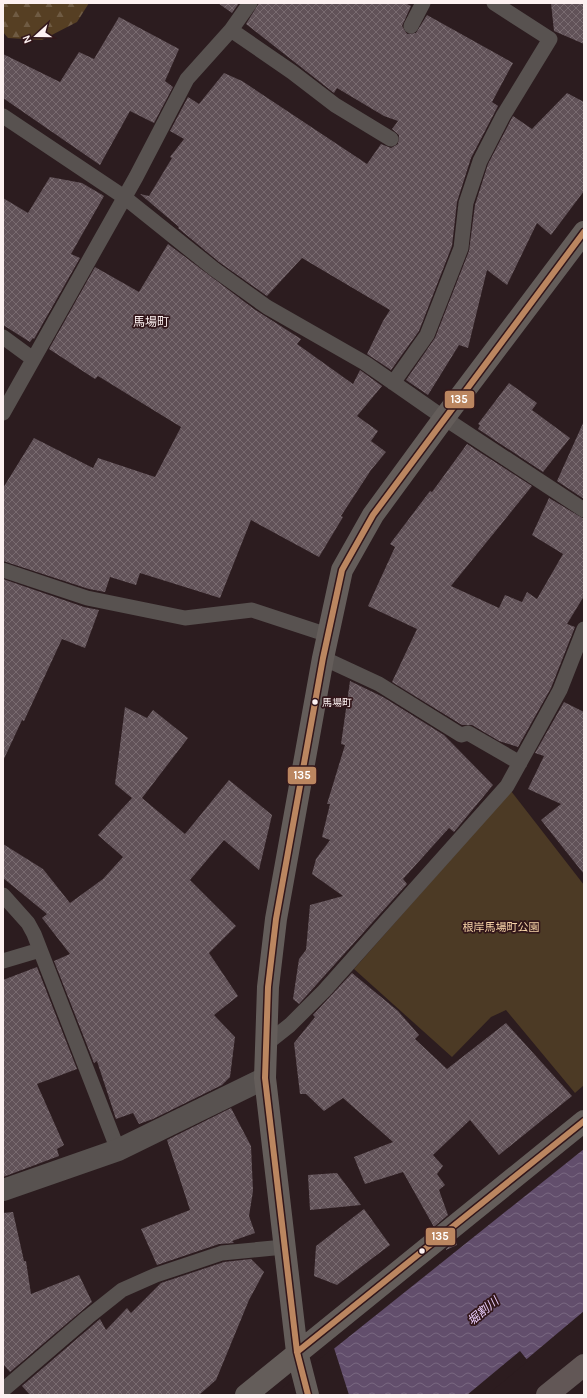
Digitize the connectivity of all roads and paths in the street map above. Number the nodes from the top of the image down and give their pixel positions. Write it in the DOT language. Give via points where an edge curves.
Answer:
graph roads {
  1 [pos="250,3"];
  2 [pos="422,3"];
  3 [pos="494,3"];
  4 [pos="411,26"];
  5 [pos="231,30"];
  6 [pos="3,116"];
  7 [pos="391,139"];
  8 [pos="124,197"];
  9 [pos="584,232"];
  10 [pos="3,337"];
  11 [pos="33,359"];
  12 [pos="393,383"];
  13 [pos="3,413"];
  14 [pos="444,418"];
  15 [pos="584,510"];
  16 [pos="3,570"];
  17 [pos="584,629"];
  18 [pos="328,635"];
  19 [pos="323,658"];
  20 [pos="520,763"];
  21 [pos="3,895"];
  22 [pos="40,950"];
  23 [pos="3,961"];
  24 [pos="266,1044"];
  25 [pos="265,1078"];
  26 [pos="584,1121"];
  27 [pos="118,1150"];
  28 [pos="3,1190"];
  29 [pos="284,1247"];
  30 [pos="297,1352"];
  31 [pos="584,1365"];
  32 [pos="3,1390"];
  33 [pos="246,1395"];
  34 [pos="308,1395"];
  35 [pos="547,1395"];
  1 -- 5 [label="lane"];
  2 -- 4 [label="lane"];
  3 -- 12 [label="lane" via="550,38 503,116 480,161 466,203 461,248 427,335"];
  5 -- 7 [label="lane" via="335,105"];
  5 -- 8 [label="lane" via="187,79"];
  6 -- 8 [label="lane"];
  8 -- 11 [label="lane"];
  8 -- 12 [label="lane" via="214,269 267,307 364,363"];
  9 -- 14 [label="street"];
  10 -- 11 [label="lane"];
  11 -- 13 [label="lane"];
  12 -- 14 [label="lane"];
  14 -- 15 [label="lane"];
  14 -- 18 [label="street" via="373,515 342,570"];
  16 -- 18 [label="lane" via="87,598 185,618 252,610"];
  17 -- 20 [label="lane" via="560,690"];
  18 -- 19 [label="street"];
  19 -- 20 [label="lane" via="379,684 461,735 468,734"];
  19 -- 24 [label="street" via="276,919 268,987"];
  20 -- 24 [label="lane" via="507,786 399,909 319,996 290,1025"];
  21 -- 22 [label="lane" via="28,923"];
  22 -- 23 [label="lane"];
  22 -- 27 [label="lane"];
  24 -- 25 [label="street"];
  25 -- 27 [label="street"];
  25 -- 29 [label="street"];
  26 -- 30 [label="street"];
  27 -- 28 [label="street"];
  29 -- 30 [label="street"];
  29 -- 32 [label="lane" via="222,1253 156,1275 122,1290"];
  30 -- 33 [label="street"];
  30 -- 34 [label="street"];
  31 -- 35 [label="highway"];
}
